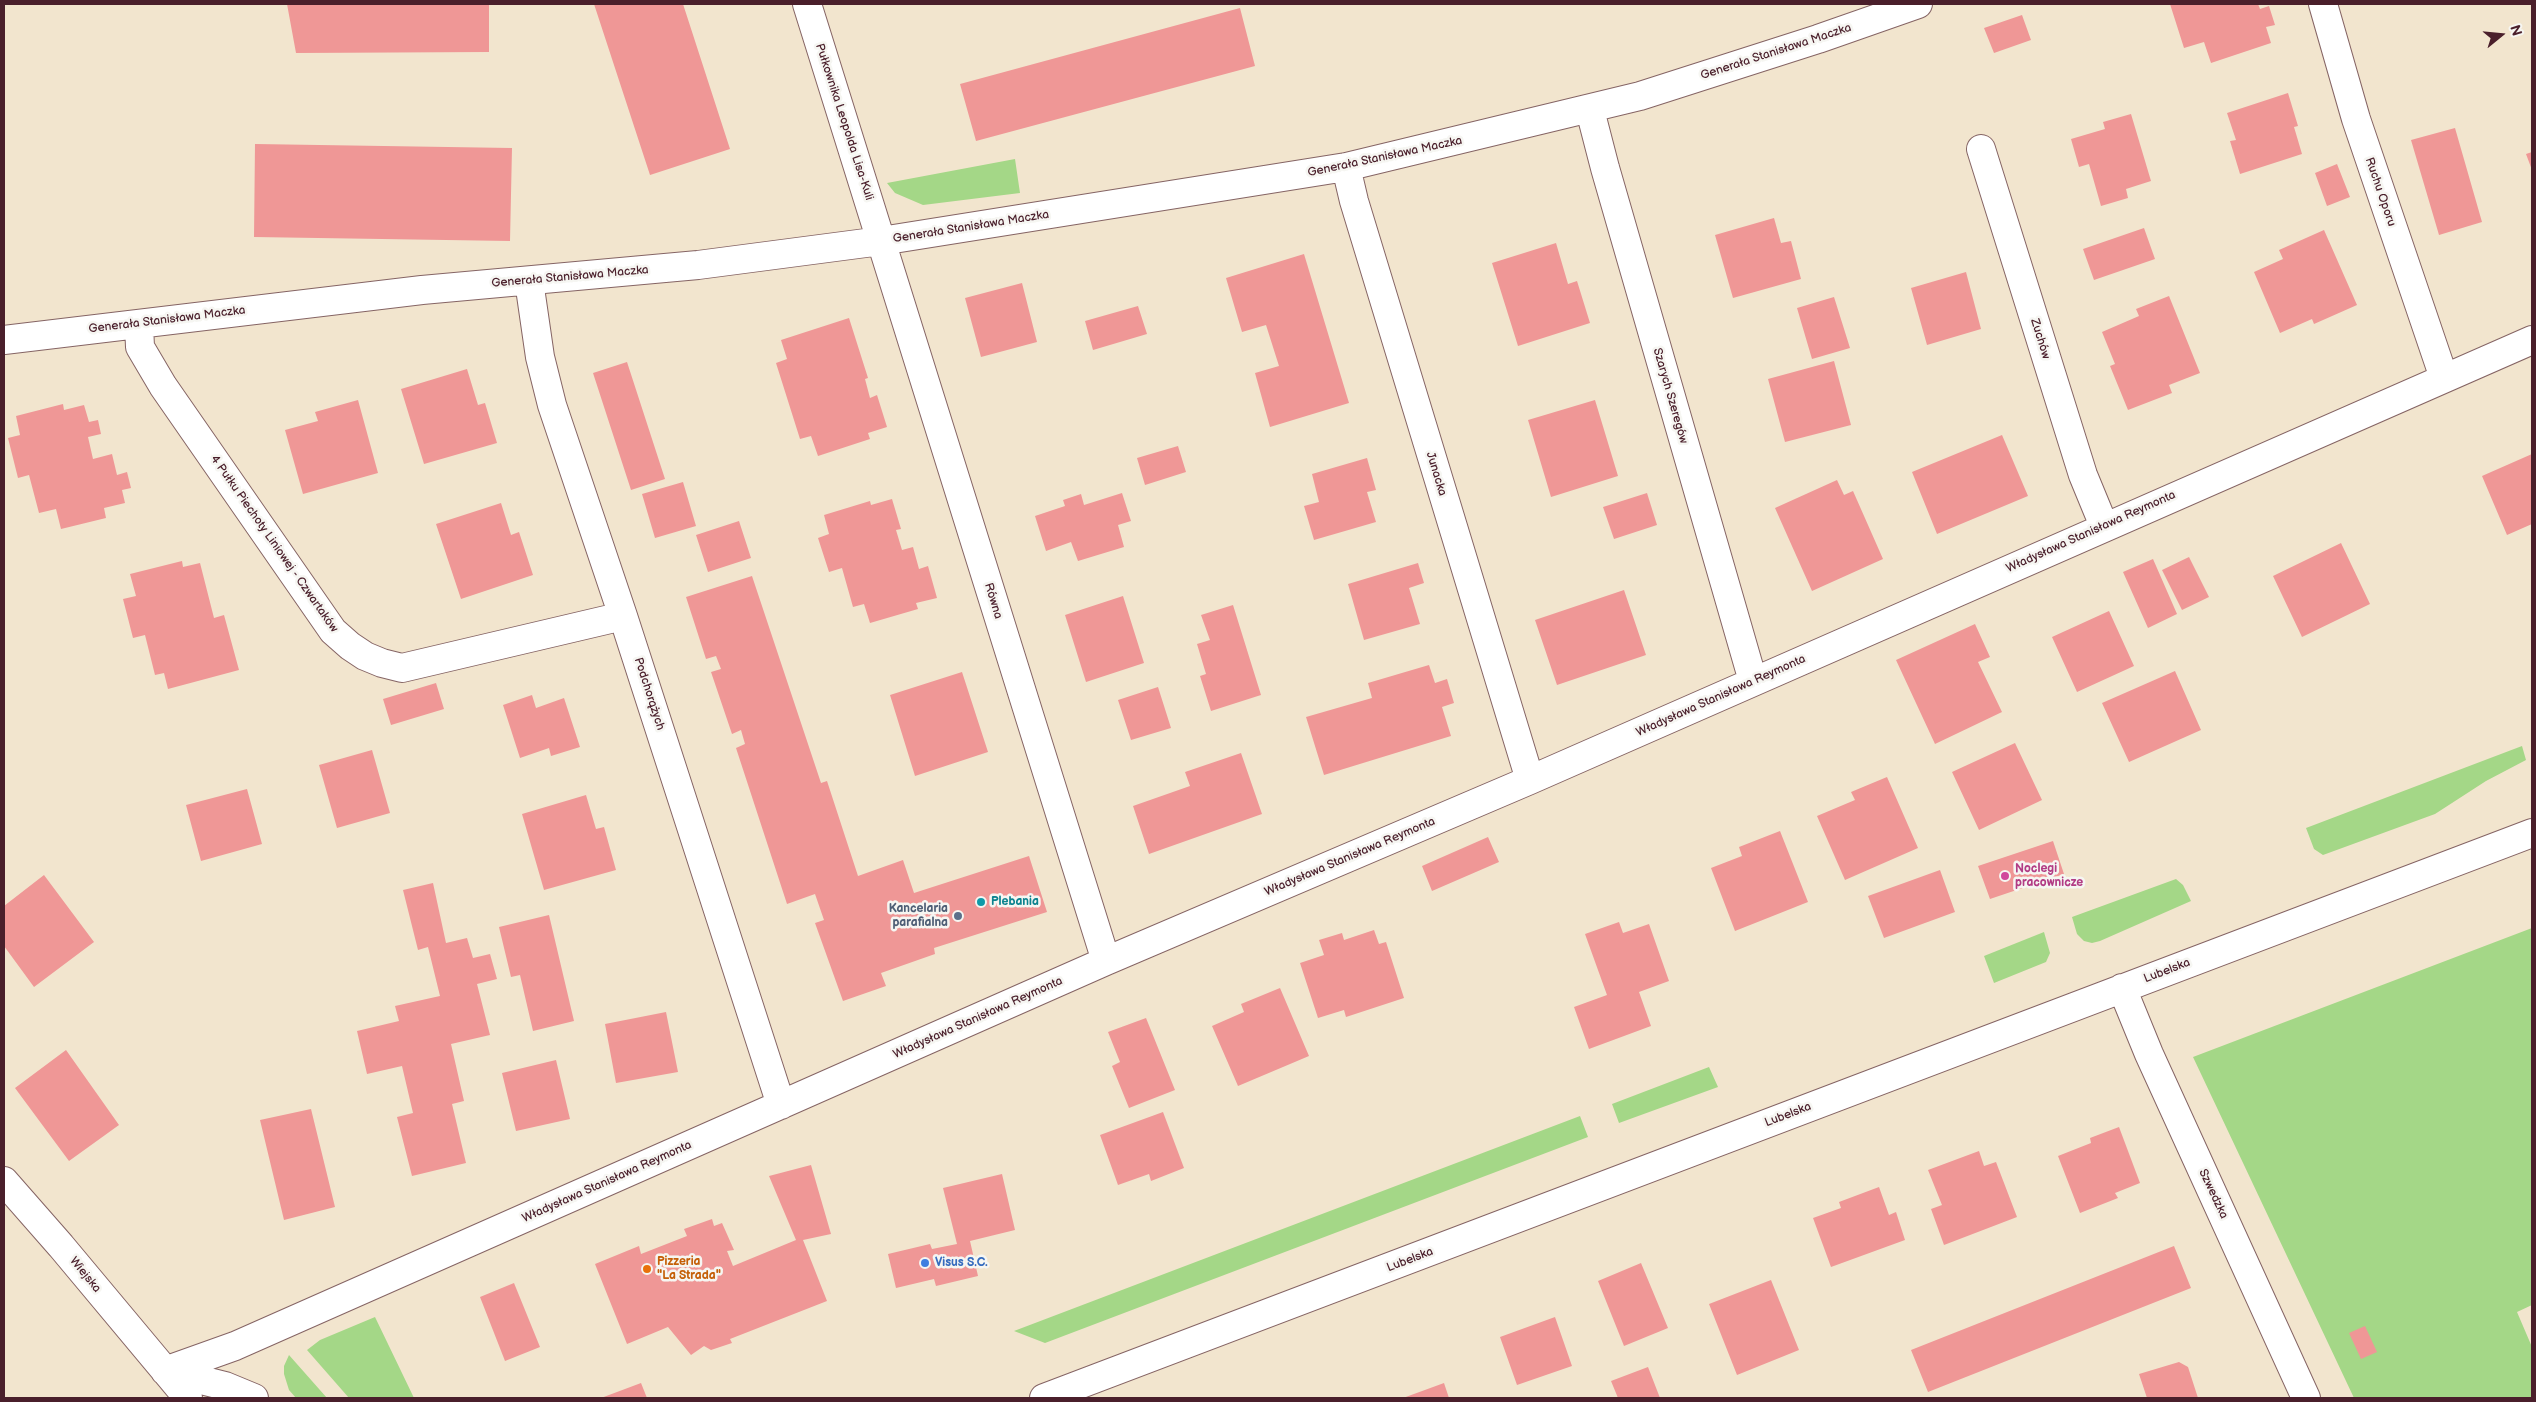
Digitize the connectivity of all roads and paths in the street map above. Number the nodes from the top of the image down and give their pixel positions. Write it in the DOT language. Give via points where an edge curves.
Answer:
graph roads {
  1 [pos="806,4"];
  2 [pos="1918,4"];
  3 [pos="2322,4"];
  4 [pos="1590,110"];
  5 [pos="1981,150"];
  6 [pos="1346,167"];
  7 [pos="881,241"];
  8 [pos="529,281"];
  9 [pos="139,324"];
  10 [pos="4,340"];
  11 [pos="2532,340"];
  12 [pos="2444,378"];
  13 [pos="2104,526"];
  14 [pos="623,616"];
  15 [pos="1753,682"];
  16 [pos="1530,780"];
  17 [pos="2532,833"];
  18 [pos="1106,961"];
  19 [pos="2122,988"];
  20 [pos="781,1105"];
  21 [pos="4,1181"];
  22 [pos="166,1371"];
  23 [pos="188,1398"];
  24 [pos="254,1398"];
  25 [pos="1044,1398"];
  26 [pos="2306,1398"];
  1 -- 7 [label="street, Pułkownika Leopolda Lisa-Kuli"];
  2 -- 4 [label="street, Generała Stanisława Maczka" via="1818,39"];
  3 -- 12 [label="street, Ruchu Oporu" via="2356,119"];
  4 -- 6 [label="street, Generała Stanisława Maczka"];
  4 -- 15 [label="street, Szarych Szeregów"];
  5 -- 13 [label="street, Zuchów" via="2083,475"];
  6 -- 7 [label="street, Generała Stanisława Maczka"];
  6 -- 16 [label="street, Junacka"];
  7 -- 8 [label="street, Generała Stanisława Maczka" via="698,265"];
  7 -- 18 [label="street, Równa"];
  8 -- 9 [label="street, Generała Stanisława Maczka" via="422,290"];
  8 -- 14 [label="street, Podchorążych" via="540,357 552,405"];
  9 -- 10 [label="street, Generała Stanisława Maczka"];
  9 -- 14 [label="street, 4 Pułku Piechoty Liniowej - Czwartaków" via="140,347 163,386 333,631 365,656 402,668"];
  11 -- 12 [label="street, Władysława Stanisława Reymonta"];
  12 -- 13 [label="street, Władysława Stanisława Reymonta"];
  13 -- 15 [label="street, Władysława Stanisława Reymonta"];
  14 -- 20 [label="street, Podchorążych"];
  15 -- 16 [label="street, Władysława Stanisława Reymonta"];
  16 -- 18 [label="street, Władysława Stanisława Reymonta"];
  17 -- 19 [label="street, Lubelska"];
  18 -- 20 [label="street, Władysława Stanisława Reymonta"];
  19 -- 25 [label="street, Lubelska"];
  19 -- 26 [label="street, Szwedzka"];
  20 -- 22 [label="street, Władysława Stanisława Reymonta" via="234,1346"];
  21 -- 22 [label="street, Wiejska"];
  22 -- 23 [label="street, Wiejska"];
  22 -- 24 [label="street" via="225,1386"];
}
